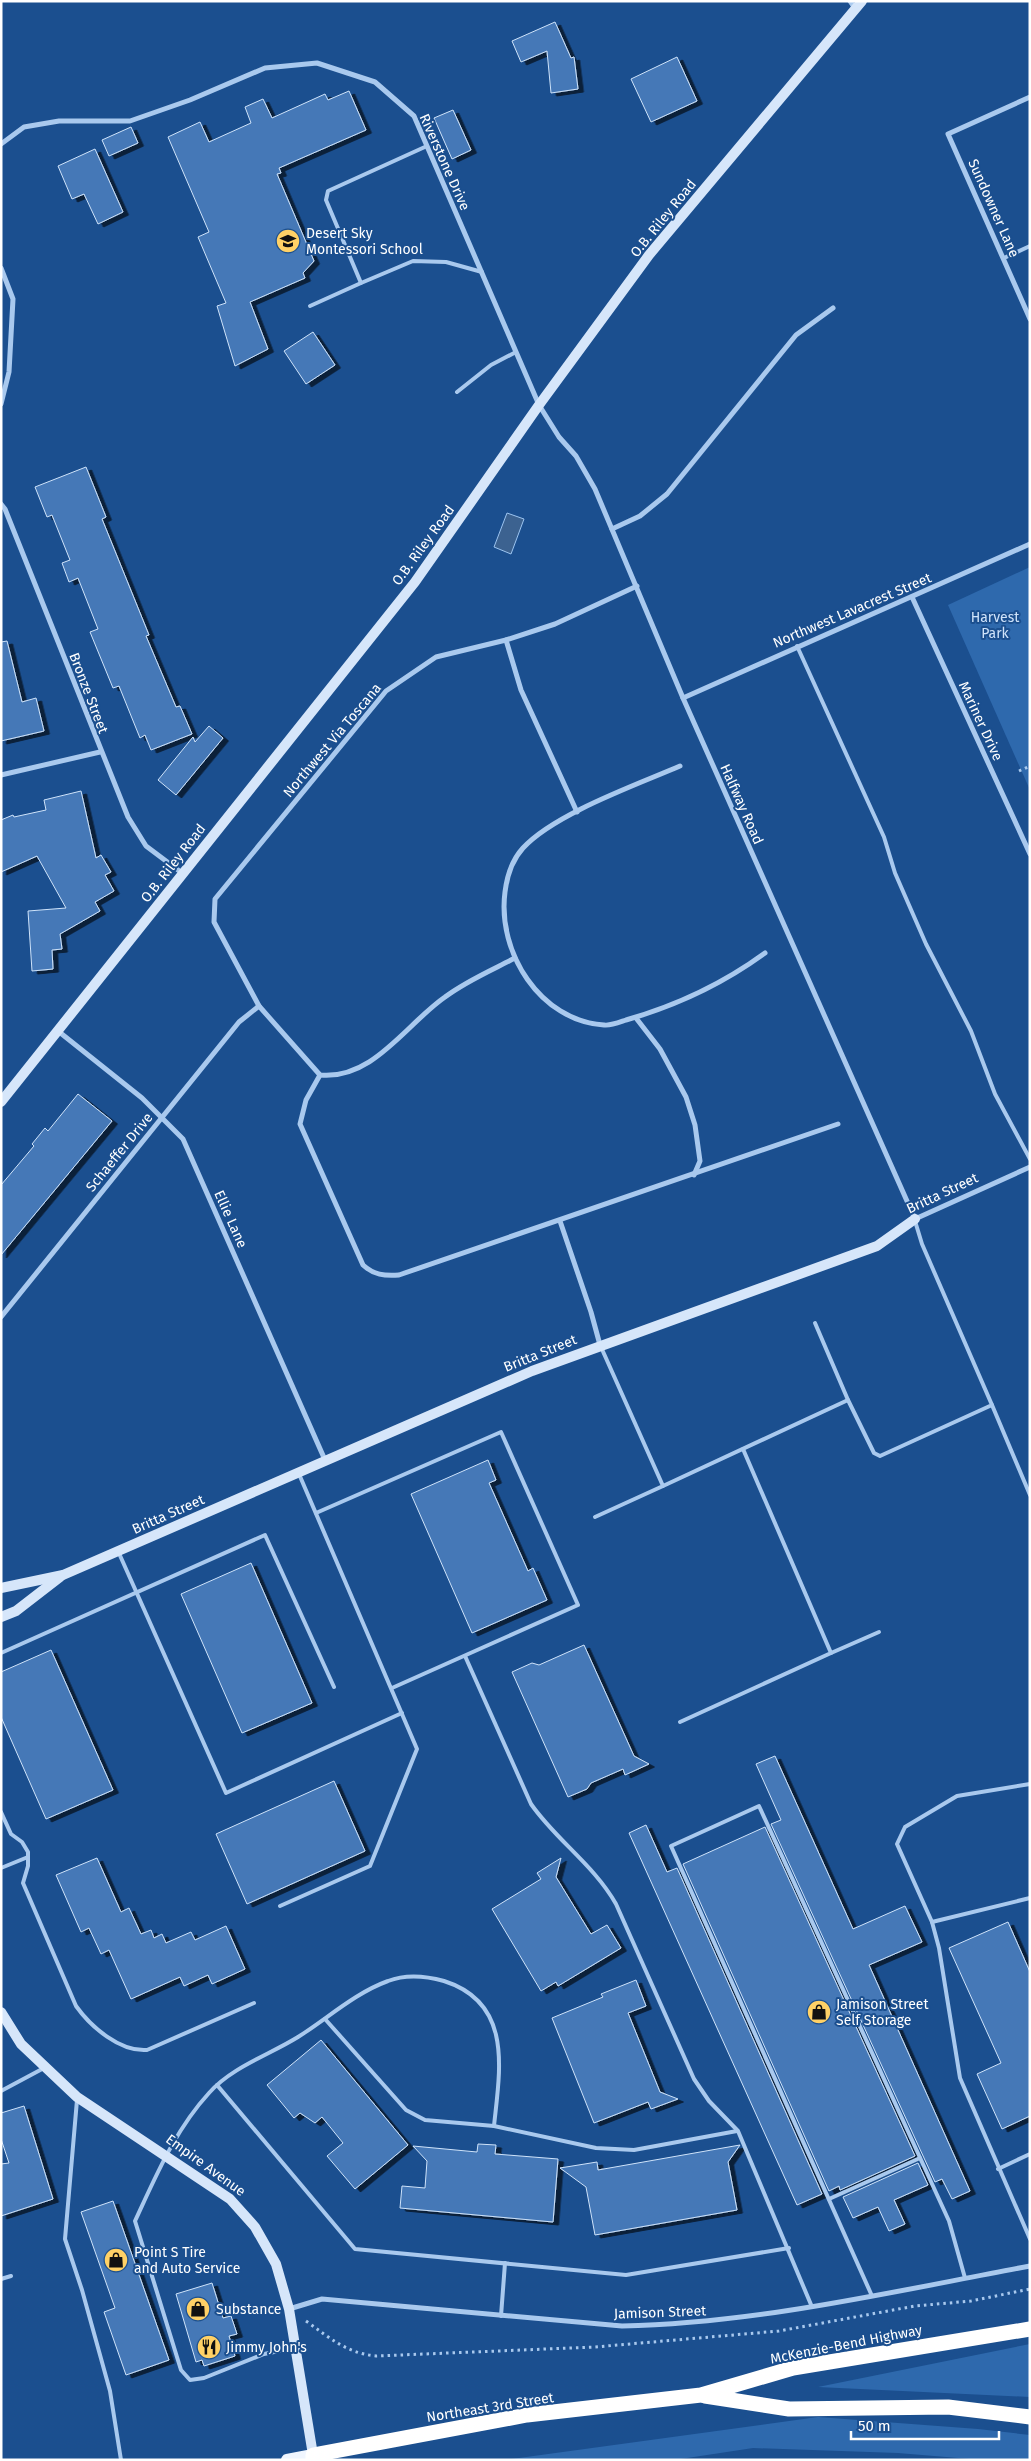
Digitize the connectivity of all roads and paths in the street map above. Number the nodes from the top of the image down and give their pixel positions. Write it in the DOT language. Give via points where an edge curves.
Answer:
graph roads {
  1 [pos="856,3"];
  2 [pos="1030,97"];
  3 [pos="1,144"];
  4 [pos="427,146"];
  5 [pos="1030,246"];
  6 [pos="1004,258"];
  7 [pos="1,268"];
  8 [pos="482,272"];
  9 [pos="361,283"];
  10 [pos="310,306"];
  11 [pos="833,308"];
  12 [pos="1030,319"];
  13 [pos="516,352"];
  14 [pos="457,392"];
  15 [pos="1,404"];
  16 [pos="539,404"];
  17 [pos="1,504"];
  18 [pos="612,530"];
  19 [pos="1030,544"];
  20 [pos="637,586"];
  21 [pos="912,597"];
  22 [pos="506,640"];
  23 [pos="797,646"];
  24 [pos="683,698"];
  25 [pos="100,752"];
  26 [pos="680,766"];
  27 [pos="1030,766"];
  28 [pos="1019,771"];
  29 [pos="1,775"];
  30 [pos="577,812"];
  31 [pos="1030,854"];
  32 [pos="182,873"];
  33 [pos="765,953"];
  34 [pos="515,958"];
  35 [pos="259,1006"];
  36 [pos="636,1018"];
  37 [pos="58,1030"];
  38 [pos="320,1075"];
  39 [pos="1,1102"];
  40 [pos="161,1118"];
  41 [pos="838,1124"];
  42 [pos="1030,1158"];
  43 [pos="1030,1167"];
  44 [pos="694,1175"];
  45 [pos="915,1219"];
  46 [pos="560,1221"];
  47 [pos="1,1317"];
  48 [pos="815,1322"];
  49 [pos="600,1345"];
  50 [pos="848,1400"];
  51 [pos="992,1406"];
  52 [pos="743,1449"];
  53 [pos="325,1460"];
  54 [pos="298,1472"];
  55 [pos="663,1486"];
  56 [pos="1030,1495"];
  57 [pos="316,1513"];
  58 [pos="594,1517"];
  59 [pos="118,1551"];
  60 [pos="63,1575"];
  61 [pos="1,1588"];
  62 [pos="136,1592"];
  63 [pos="1,1617"];
  64 [pos="879,1632"];
  65 [pos="1,1653"];
  66 [pos="831,1654"];
  67 [pos="465,1656"];
  68 [pos="334,1687"];
  69 [pos="392,1688"];
  70 [pos="402,1713"];
  71 [pos="680,1722"];
  72 [pos="1030,1784"];
  73 [pos="1,1812"];
  74 [pos="28,1856"];
  75 [pos="1,1868"];
  76 [pos="1030,1898"];
  77 [pos="280,1906"];
  78 [pos="932,1922"];
  79 [pos="254,2003"];
  80 [pos="1,2012"];
  81 [pos="325,2019"];
  82 [pos="44,2068"];
  83 [pos="218,2086"];
  84 [pos="1,2090"];
  85 [pos="77,2097"];
  86 [pos="494,2126"];
  87 [pos="738,2131"];
  88 [pos="1030,2154"];
  89 [pos="166,2155"];
  90 [pos="920,2158"];
  91 [pos="998,2169"];
  92 [pos="829,2198"];
  93 [pos="1030,2239"];
  94 [pos="789,2248"];
  95 [pos="505,2263"];
  96 [pos="1030,2266"];
  97 [pos="11,2276"];
  98 [pos="965,2278"];
  99 [pos="1,2279"];
  100 [pos="872,2296"];
  101 [pos="812,2307"];
  102 [pos="289,2309"];
  103 [pos="501,2316"];
  104 [pos="1030,2328"];
  105 [pos="295,2348"];
  106 [pos="701,2395"];
  107 [pos="1030,2417"];
  108 [pos="313,2457"];
  109 [pos="121,2460"];
  110 [pos="287,2460"];
  1 -- 16 [label="street, O.B. Riley Road" via="649,255"];
  2 -- 6 [label="street, Sundowner Lane" via="948,134"];
  3 -- 4 [label="street, Riverstone Drive" via="24,127 59,121 130,121 265,68 318,63 375,82 414,116"];
  4 -- 8 [label="street, Riverstone Drive"];
  4 -- 9 [label="lane" via="328,191 326,200"];
  5 -- 6 [label="lane"];
  6 -- 12 [label="street, Sundowner Lane"];
  7 -- 15 [label="street" via="13,299 9,372"];
  8 -- 9 [label="lane" via="446,262 413,261"];
  8 -- 13 [label="street, Riverstone Drive"];
  9 -- 10 [label="lane"];
  11 -- 18 [label="street" via="796,335 667,494 640,516"];
  13 -- 14 [label="lane" via="491,365"];
  13 -- 16 [label="street, Riverstone Drive"];
  16 -- 18 [label="street, Halfway Road" via="559,438 576,456"];
  16 -- 32 [label="street, O.B. Riley Road" via="415,582"];
  17 -- 25 [label="street, Bronze Street"];
  18 -- 20 [label="street, Halfway Road"];
  19 -- 21 [label="street, Northwest Lavacrest Street"];
  20 -- 22 [label="street, Northwest Via Toscana" via="555,624"];
  20 -- 24 [label="street, Halfway Road"];
  21 -- 23 [label="street, Northwest Lavacrest Street"];
  21 -- 31 [label="street, Mariner Drive"];
  22 -- 30 [label="street" via="521,690"];
  22 -- 35 [label="street, Northwest Via Toscana" via="436,657 386,691 215,898 214,922"];
  23 -- 24 [label="street, Northwest Lavacrest Street"];
  23 -- 42 [label="lane" via="884,838 895,873 926,944 971,1031 994,1094"];
  24 -- 45 [label="street, Halfway Road"];
  25 -- 29 [label="street"];
  25 -- 32 [label="street, Bronze Street" via="128,817 146,846"];
  26 -- 30 [label="street"];
  27 -- 28 [label="path"];
  30 -- 34 [label="street" via="541,830 522,849 508,872 505,932"];
  32 -- 37 [label="street, O.B. Riley Road"];
  33 -- 36 [label="street" via="751,964 662,1010"];
  34 -- 36 [label="street" via="539,994 567,1016 607,1026"];
  34 -- 38 [label="street" via="445,997 368,1062 347,1074"];
  35 -- 38 [label="street, Northwest Via Toscana"];
  35 -- 40 [label="street, Schaeffer Drive" via="239,1022"];
  36 -- 44 [label="street" via="660,1049 686,1097 695,1125 700,1161"];
  37 -- 39 [label="street, O.B. Riley Road"];
  37 -- 40 [label="street, Ellie Lane" via="142,1098"];
  38 -- 46 [label="street" via="300,1114 300,1124 363,1265 372,1273 400,1275"];
  40 -- 47 [label="street, Schaeffer Drive"];
  40 -- 53 [label="street, Ellie Lane" via="183,1139"];
  41 -- 44 [label="street"];
  43 -- 45 [label="street, Britta Street"];
  44 -- 46 [label="street"];
  45 -- 49 [label="street, Britta Street" via="877,1246"];
  45 -- 51 [label="lane" via="922,1244"];
  46 -- 49 [label="street"];
  48 -- 50 [label="lane"];
  49 -- 53 [label="street, Britta Street"];
  49 -- 55 [label="lane"];
  50 -- 51 [label="lane" via="874,1453 880,1456"];
  50 -- 52 [label="lane"];
  51 -- 56 [label="lane"];
  52 -- 55 [label="lane"];
  52 -- 66 [label="lane"];
  53 -- 54 [label="street, Britta Street"];
  54 -- 57 [label="lane"];
  54 -- 59 [label="street, Britta Street"];
  55 -- 58 [label="lane"];
  57 -- 67 [label="lane" via="501,1432 578,1605"];
  57 -- 69 [label="lane"];
  59 -- 60 [label="street, Britta Street"];
  59 -- 62 [label="lane"];
  60 -- 61 [label="street, Britta Street"];
  60 -- 63 [label="street, Britta Street" via="16,1611"];
  62 -- 65 [label="lane"];
  62 -- 68 [label="lane" via="265,1535"];
  62 -- 70 [label="lane" via="226,1793"];
  64 -- 66 [label="lane"];
  66 -- 71 [label="lane"];
  67 -- 69 [label="lane"];
  67 -- 87 [label="lane" via="531,1804 544,1823 605,1885 694,2079 709,2101"];
  69 -- 70 [label="lane"];
  70 -- 77 [label="lane" via="417,1749 370,1866"];
  72 -- 78 [label="lane" via="957,1796 905,1827 897,1844"];
  73 -- 74 [label="lane" via="11,1834 22,1842"];
  74 -- 75 [label="lane"];
  74 -- 79 [label="lane" via="23,1883 76,2006 84,2018 125,2048 147,2050"];
  76 -- 78 [label="lane"];
  78 -- 91 [label="lane" via="958,2070"];
  80 -- 82 [label="street, Empire Avenue" via="21,2044"];
  81 -- 83 [label="lane" via="233,2073"];
  81 -- 86 [label="lane" via="406,2110 425,2120"];
  81 -- 86 [label="lane" via="351,1999 389,1980 412,1976 457,1985 476,1999 497,2034 500,2065"];
  82 -- 84 [label="lane"];
  82 -- 85 [label="street, Empire Avenue"];
  83 -- 89 [label="lane" via="196,2107"];
  83 -- 95 [label="lane" via="355,2249"];
  85 -- 89 [label="street, Empire Avenue"];
  85 -- 109 [label="lane" via="65,2239 110,2391"];
  86 -- 87 [label="lane" via="596,2148 634,2150"];
  87 -- 94 [label="lane"];
  88 -- 91 [label="lane"];
  89 -- 102 [label="street, Empire Avenue" via="230,2199 256,2227 276,2264"];
  89 -- 105 [label="lane" via="135,2221 181,2370 190,2380 204,2378 264,2354"];
  90 -- 92 [label="lane"];
  90 -- 92 [label="lane" via="759,1806 670,1846"];
  90 -- 98 [label="lane" via="949,2222"];
  91 -- 93 [label="lane"];
  92 -- 100 [label="lane"];
  94 -- 95 [label="lane" via="626,2275"];
  94 -- 101 [label="lane"];
  95 -- 103 [label="lane"];
  96 -- 98 [label="street, Jamison Street"];
  97 -- 99 [label="lane"];
  98 -- 100 [label="street, Jamison Street"];
  100 -- 101 [label="street, Jamison Street"];
  101 -- 103 [label="street, Jamison Street" via="719,2321 622,2326"];
  102 -- 103 [label="street, Jamison Street" via="322,2299"];
  102 -- 105 [label="street, Empire Avenue"];
  104 -- 106 [label="highway, McKenzie-Bend Highway" via="793,2368"];
  105 -- 108 [label="street, Empire Avenue"];
  106 -- 107 [label="highway" via="789,2408 948,2407"];
  106 -- 108 [label="highway, Northeast 3rd Street" via="527,2415"];
  108 -- 110 [label="main road, Northeast 3rd Street"];
}
